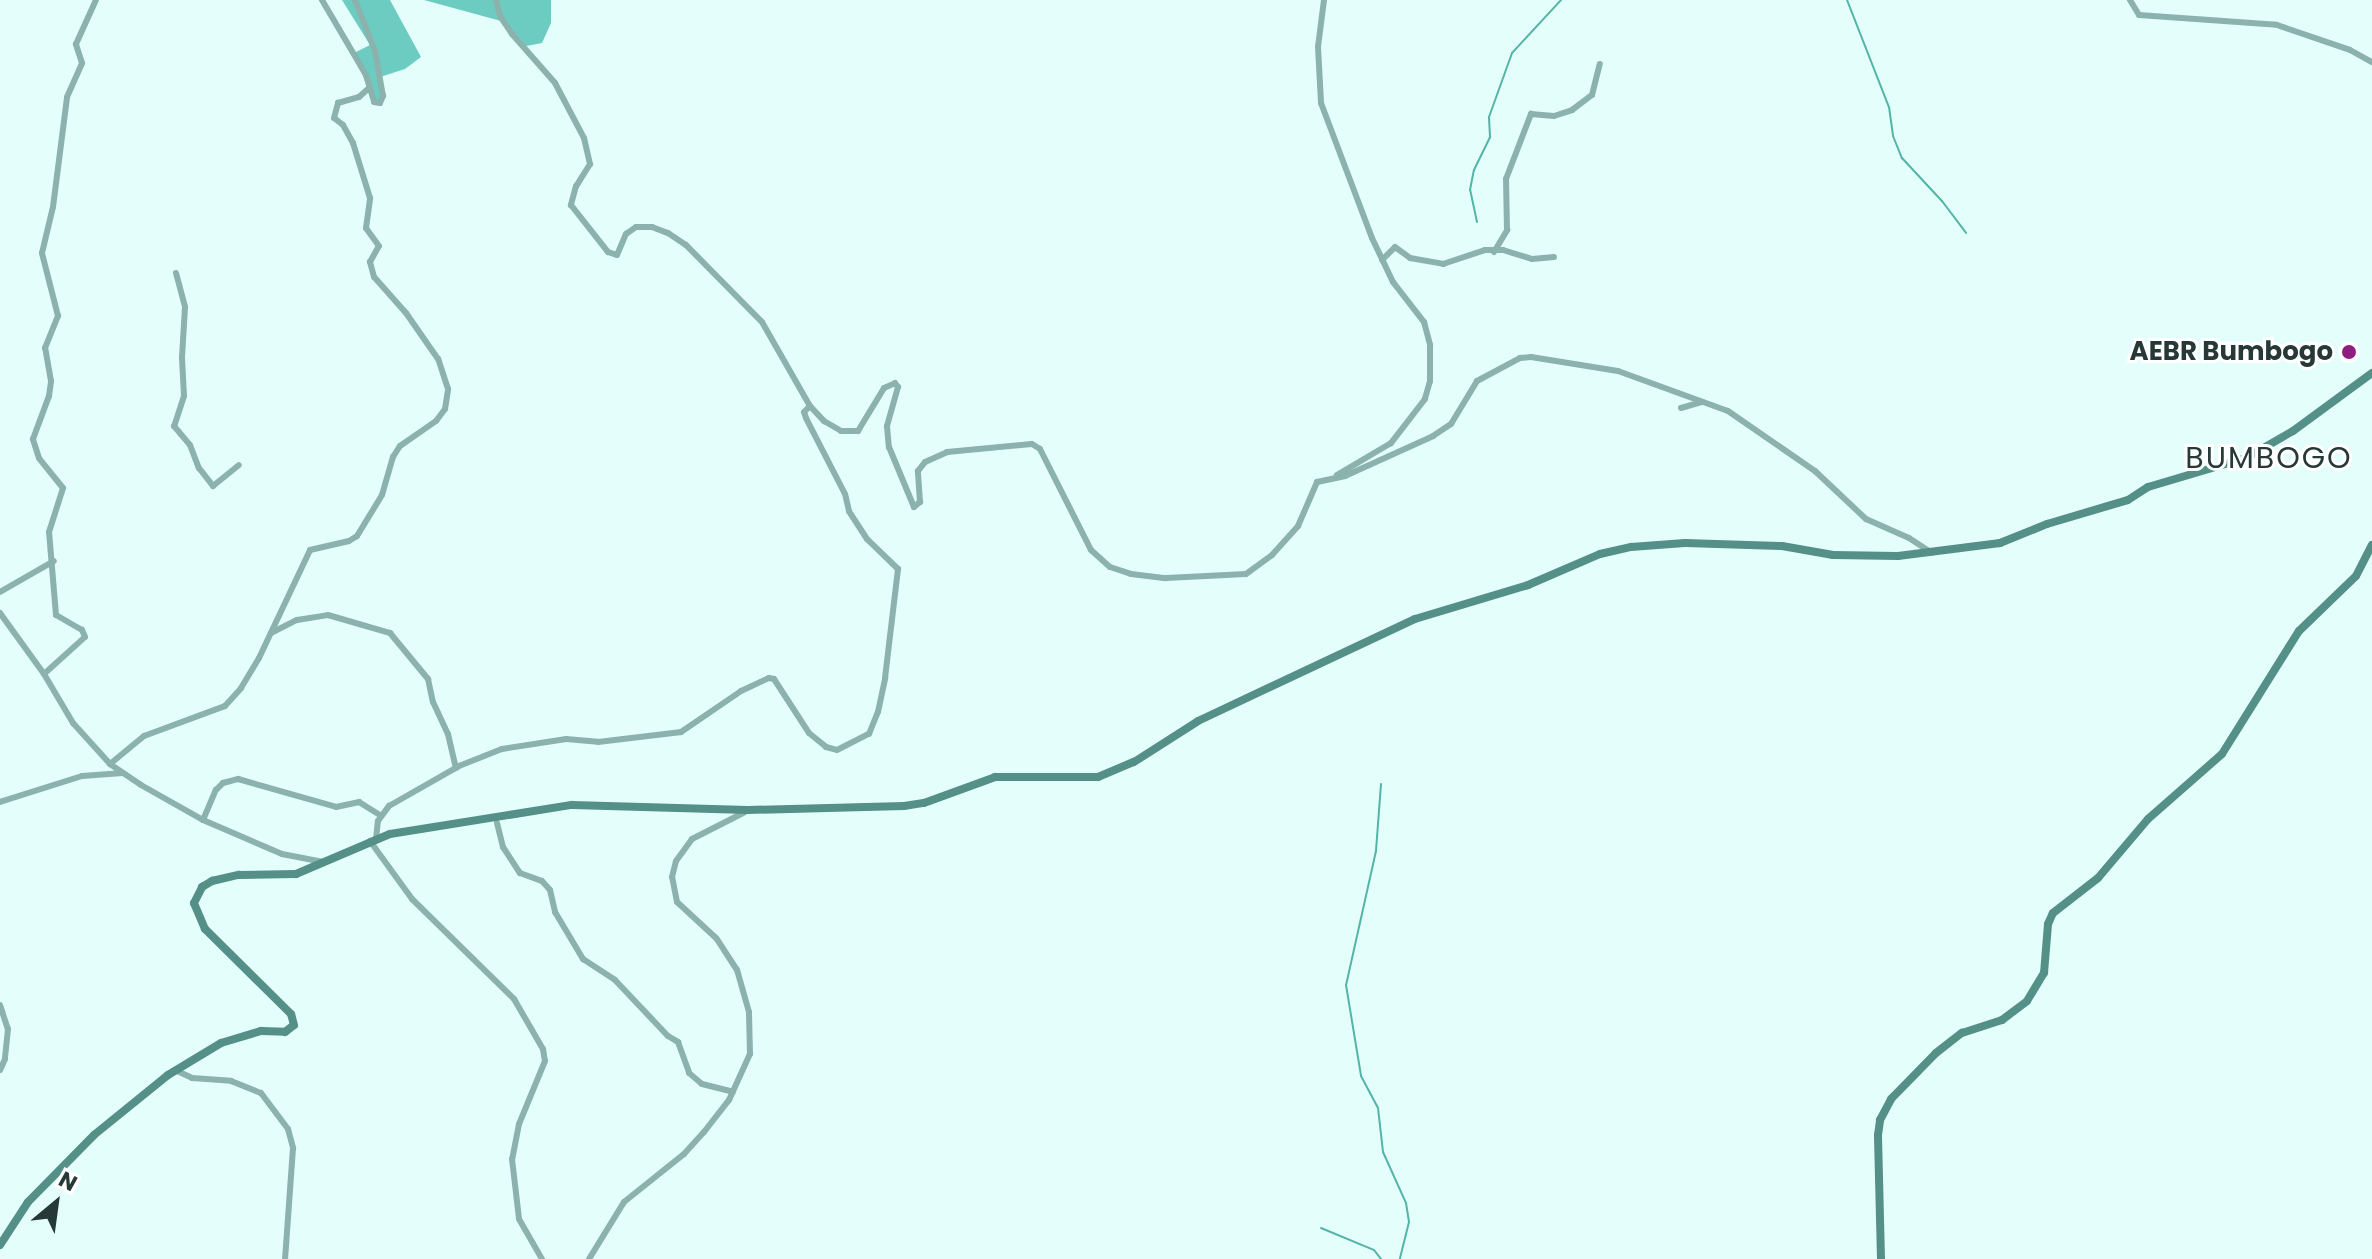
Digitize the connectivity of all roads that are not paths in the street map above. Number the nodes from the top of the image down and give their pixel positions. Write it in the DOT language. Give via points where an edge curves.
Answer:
graph roads {
  1 [pos="96,0"];
  2 [pos="322,0"];
  3 [pos="355,0"];
  4 [pos="496,0"];
  5 [pos="1324,0"];
  6 [pos="2130,0"];
  7 [pos="2372,62"];
  8 [pos="1600,64"];
  9 [pos="370,87"];
  10 [pos="1494,252"];
  11 [pos="1554,257"];
  12 [pos="1382,260"];
  13 [pos="176,273"];
  14 [pos="2372,373"];
  15 [pos="1706,402"];
  16 [pos="810,406"];
  17 [pos="1681,408"];
  18 [pos="239,465"];
  19 [pos="1330,479"];
  20 [pos="2372,545"];
  21 [pos="1932,553"];
  22 [pos="54,561"];
  23 [pos="0,592"];
  24 [pos="0,613"];
  25 [pos="271,633"];
  26 [pos="44,674"];
  27 [pos="110,764"];
  28 [pos="456,768"];
  29 [pos="123,773"];
  30 [pos="0,802"];
  31 [pos="748,810"];
  32 [pos="381,816"];
  33 [pos="203,820"];
  34 [pos="497,823"];
  35 [pos="373,840"];
  36 [pos="323,862"];
  37 [pos="0,1005"];
  38 [pos="0,1070"];
  39 [pos="175,1070"];
  40 [pos="733,1092"];
  41 [pos="0,1245"];
  42 [pos="285,1259"];
  43 [pos="542,1259"];
  44 [pos="589,1259"];
  45 [pos="1881,1259"];
  1 -- 22 [label="street" via="76,44 82,63 67,97 42,253 58,316 45,348 51,381 33,448 63,488 49,532"];
  2 -- 9 [label="street"];
  3 -- 9 [label="street" via="375,51 380,103 374,102"];
  4 -- 16 [label="street" via="512,34 555,83 590,154 586,174 571,198 574,210 614,257 636,227 660,230 686,245 772,334"];
  5 -- 12 [label="street" via="1318,47 1321,103"];
  6 -- 7 [label="street" via="2139,15 2277,25"];
  8 -- 10 [label="street" via="1596,89 1587,99 1554,116 1531,114 1506,179 1507,230"];
  9 -- 25 [label="street" via="359,97 341,100 333,113 353,143 370,198 367,233 379,246 370,265 379,285 438,359 448,401 442,415 400,446 382,495 357,536 310,550"];
  10 -- 11 [label="street"];
  10 -- 12 [label="street" via="1485,250 1443,264 1410,258 1395,247"];
  12 -- 19 [label="street" via="1429,332 1429,391 1391,443"];
  13 -- 18 [label="street" via="185,307 184,396 174,426 213,486"];
  14 -- 21 [label="street" via="2246,458 2148,487 2128,500 2000,543"];
  15 -- 17 [label="street"];
  15 -- 19 [label="street" via="1609,369 1520,358 1477,381 1451,424 1433,436"];
  15 -- 21 [label="street" via="1728,411 1815,471 1866,519"];
  16 -- 19 [label="street" via="841,431 858,431 884,388 895,383 889,447 914,507 920,502 918,471 925,462 947,452 1032,444 1040,449 1091,550 1110,567 1131,574 1193,579 1246,574 1298,526 1317,482"];
  16 -- 28 [label="street" via="806,418 849,511 867,539 898,569 883,687 869,734 837,750 826,747 809,733 769,678 685,731 502,749"];
  20 -- 45 [label="street" via="2356,576 2299,631 2222,754 2148,819 2098,878 2053,913 2044,973 2027,1001 2002,1020 1962,1033 1891,1099 1878,1135"];
  21 -- 31 [label="street" via="1833,555 1782,546 1685,543 1616,550 1528,585 1415,619 1198,721 1134,762 1098,777 995,777 904,806"];
  22 -- 23 [label="street"];
  22 -- 26 [label="street" via="56,615 85,637"];
  24 -- 26 [label="street"];
  25 -- 27 [label="street" via="225,706 144,736"];
  25 -- 28 [label="street" via="297,620 328,615 390,633 428,679"];
  26 -- 27 [label="street" via="73,723"];
  27 -- 29 [label="street"];
  28 -- 32 [label="street" via="395,802"];
  29 -- 30 [label="street" via="82,776"];
  29 -- 33 [label="street"];
  31 -- 35 [label="street" via="572,805"];
  31 -- 40 [label="street" via="692,839 672,877 677,902 716,938 737,970 752,1038"];
  32 -- 33 [label="street" via="359,802 336,807 238,779 216,790"];
  32 -- 35 [label="street"];
  33 -- 36 [label="street" via="282,854"];
  34 -- 40 [label="street" via="503,847 520,873 550,890 555,912 583,959 615,980 678,1042 689,1073 702,1084"];
  35 -- 36 [label="street"];
  35 -- 43 [label="street" via="412,899 514,999 543,1049 545,1061 519,1124 512,1159 519,1219"];
  36 -- 39 [label="street" via="296,874 239,875 202,887 194,903 205,929 291,1014 294,1025 285,1032 261,1031 221,1043"];
  37 -- 38 [label="street" via="8,1029"];
  39 -- 41 [label="street" via="94,1135 28,1202"];
  39 -- 42 [label="street" via="261,1093 288,1129 293,1148"];
  40 -- 44 [label="street" via="684,1154 619,1207"];
}
